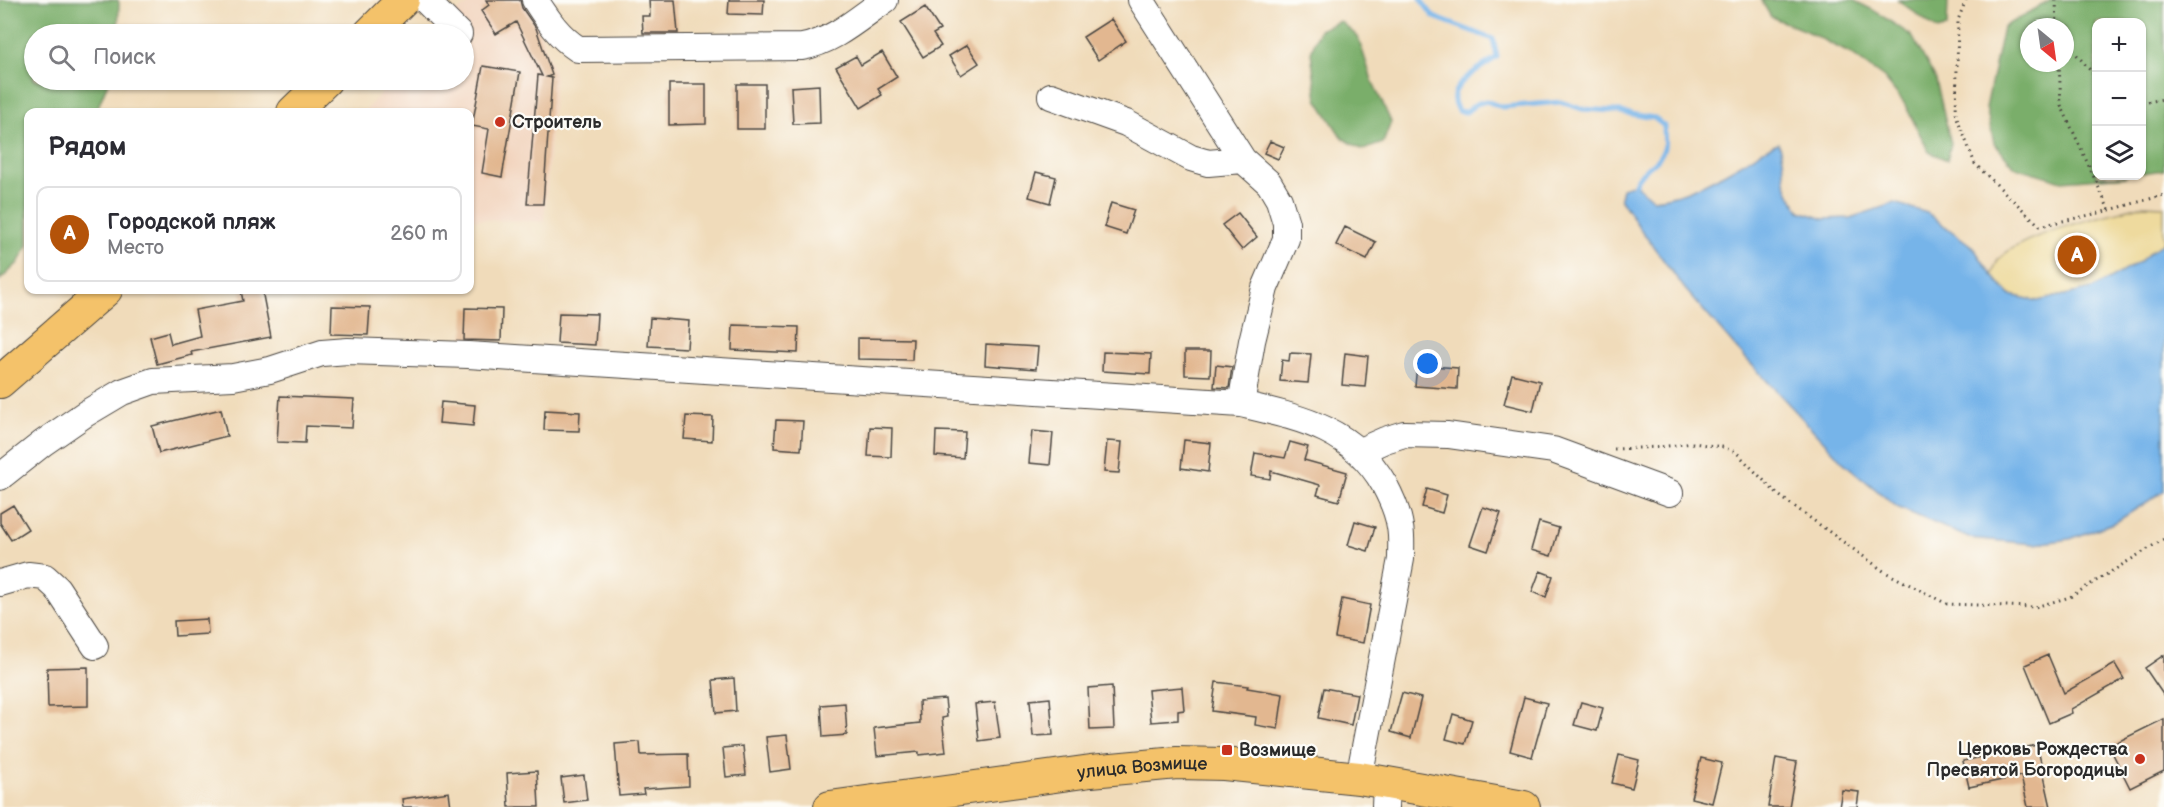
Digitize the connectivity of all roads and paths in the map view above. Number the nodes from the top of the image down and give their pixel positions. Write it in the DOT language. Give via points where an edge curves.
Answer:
graph roads {
  1 [pos="403,0"];
  2 [pos="425,0"];
  3 [pos="536,0"];
  4 [pos="885,0"];
  5 [pos="1141,0"];
  6 [pos="1966,0"];
  7 [pos="2056,0"];
  8 [pos="2057,18"];
  9 [pos="379,24"];
  10 [pos="448,24"];
  11 [pos="2074,50"];
  12 [pos="2059,72"];
  13 [pos="2093,72"];
  14 [pos="316,90"];
  15 [pos="1051,96"];
  16 [pos="2164,99"];
  17 [pos="2146,102"];
  18 [pos="297,108"];
  19 [pos="1243,160"];
  20 [pos="2164,195"];
  21 [pos="2109,210"];
  22 [pos="101,294"];
  23 [pos="0,382"];
  24 [pos="1241,404"];
  25 [pos="1605,450"];
  26 [pos="1360,451"];
  27 [pos="0,477"];
  28 [pos="1670,493"];
  29 [pos="2164,539"];
  30 [pos="0,583"];
  31 [pos="95,646"];
  32 [pos="1377,789"];
  33 [pos="830,807"];
  34 [pos="1524,807"];
  1 -- 9 [label="main road"];
  2 -- 10 [label="street"];
  3 -- 4 [label="street" via="549,23 578,49 802,47 828,38"];
  5 -- 19 [label="street"];
  6 -- 21 [label="path" via="1958,20 1956,116 1975,164 2040,226"];
  7 -- 8 [label="path"];
  11 -- 13 [label="path"];
  12 -- 21 [label="path" via="2061,105"];
  14 -- 18 [label="main road"];
  15 -- 19 [label="street" via="1126,123 1191,158 1208,163"];
  16 -- 17 [label="path"];
  19 -- 24 [label="street" via="1269,183 1279,200 1286,239 1263,299"];
  20 -- 21 [label="path"];
  22 -- 23 [label="main road"];
  24 -- 26 [label="street" via="1322,428"];
  24 -- 27 [label="street" via="468,355 348,351 322,353 233,377 139,384 86,414"];
  25 -- 29 [label="path" via="1693,443 1736,452 1777,494 1885,572 1947,604 2035,607 2070,597"];
  26 -- 28 [label="street" via="1404,434 1459,437 1552,450"];
  26 -- 32 [label="street" via="1392,497 1400,527 1401,559"];
  30 -- 31 [label="street" via="28,575 45,577 57,588"];
  32 -- 33 [label="main road, улица Возмище" via="1224,764 1177,764 1091,771"];
  32 -- 34 [label="main road, улица Возмище"];
}
